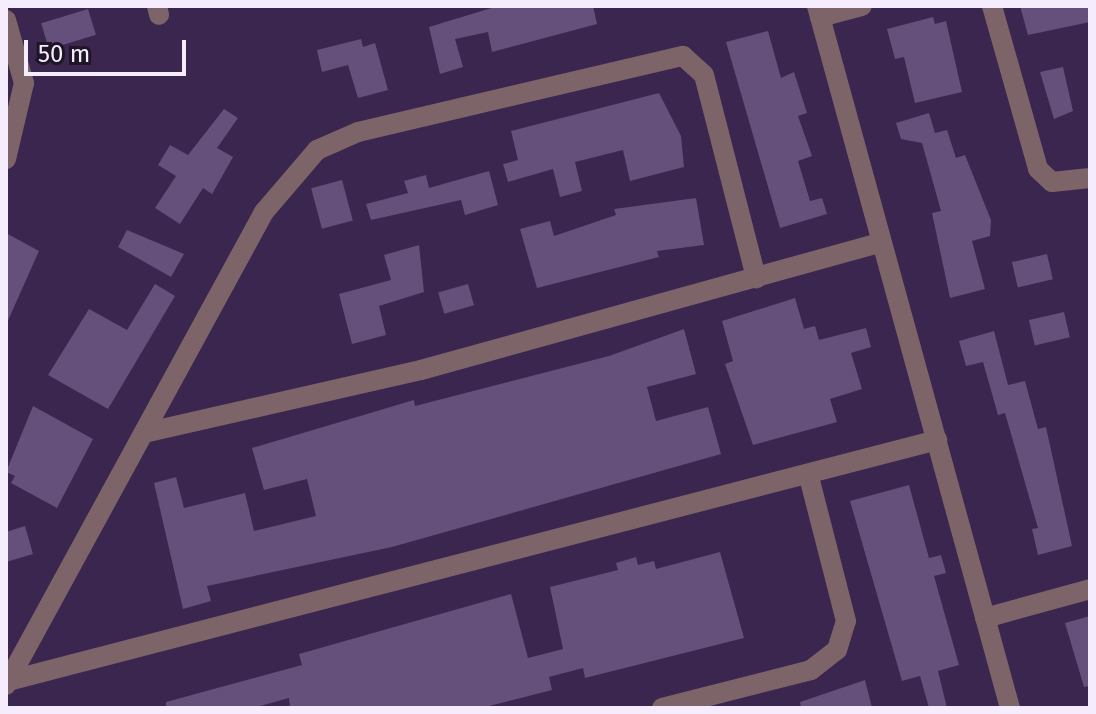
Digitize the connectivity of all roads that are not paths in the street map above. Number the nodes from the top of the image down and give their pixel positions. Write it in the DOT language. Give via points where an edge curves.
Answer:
graph roads {
  1 [pos="862,6"];
  2 [pos="992,6"];
  3 [pos="818,12"];
  4 [pos="6,20"];
  5 [pos="6,159"];
  6 [pos="1090,178"];
  7 [pos="879,243"];
  8 [pos="756,278"];
  9 [pos="144,433"];
  10 [pos="937,440"];
  11 [pos="809,477"];
  12 [pos="1090,589"];
  13 [pos="985,618"];
  14 [pos="7,683"];
  15 [pos="662,708"];
  16 [pos="1010,708"];
  1 -- 3 [label="street"];
  2 -- 6 [label="street" via="1038,169 1052,182"];
  3 -- 7 [label="street"];
  4 -- 5 [label="street" via="24,83"];
  7 -- 8 [label="street"];
  7 -- 10 [label="street"];
  8 -- 9 [label="street" via="421,370"];
  8 -- 9 [label="street" via="704,75 683,56 358,132 317,150 291,174"];
  9 -- 14 [label="street"];
  10 -- 11 [label="street"];
  10 -- 13 [label="street"];
  11 -- 14 [label="street"];
  11 -- 15 [label="street" via="846,621 837,650 811,670"];
  12 -- 13 [label="street"];
  13 -- 16 [label="street"];
}
